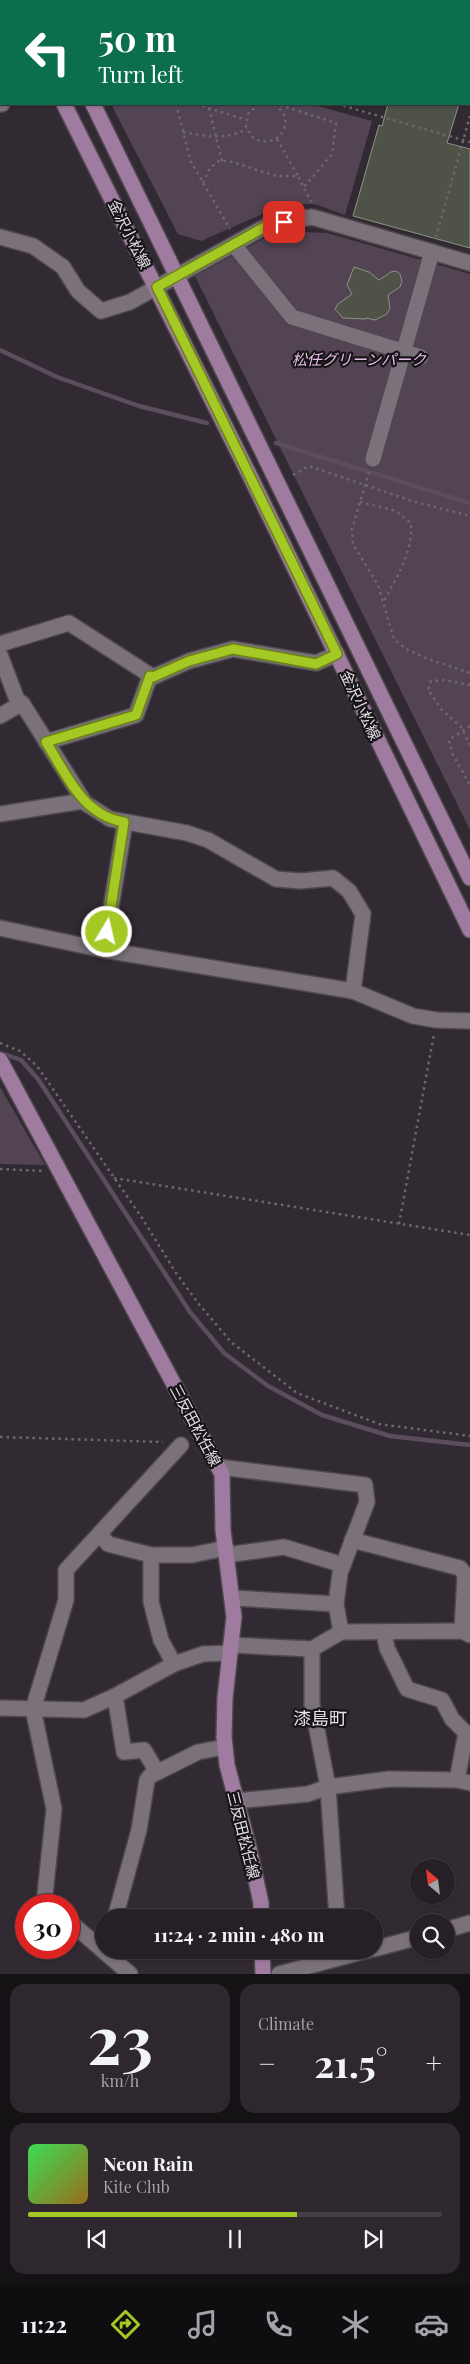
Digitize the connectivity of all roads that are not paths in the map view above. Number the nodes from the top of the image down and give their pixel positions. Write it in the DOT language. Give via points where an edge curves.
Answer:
graph roads {
  1 [pos="65,105"];
  2 [pos="93,105"];
  3 [pos="0,237"];
  4 [pos="236,244"];
  5 [pos="432,252"];
  6 [pos="470,263"];
  7 [pos="178,275"];
  8 [pos="157,287"];
  9 [pos="404,352"];
  10 [pos="421,357"];
  11 [pos="373,459"];
  12 [pos="0,644"];
  13 [pos="337,654"];
  14 [pos="0,655"];
  15 [pos="150,676"];
  16 [pos="19,705"];
  17 [pos="0,716"];
  18 [pos="46,742"];
  19 [pos="83,801"];
  20 [pos="0,814"];
  21 [pos="124,822"];
  22 [pos="470,878"];
  23 [pos="0,928"];
  24 [pos="470,930"];
  25 [pos="104,950"];
  26 [pos="353,991"];
  27 [pos="470,1021"];
  28 [pos="2,1063"];
  29 [pos="181,1445"];
  30 [pos="219,1467"];
  31 [pos="100,1534"];
  32 [pos="352,1540"];
  33 [pos="226,1552"];
  34 [pos="151,1555"];
  35 [pos="343,1566"];
  36 [pos="233,1598"];
  37 [pos="336,1604"];
  38 [pos="341,1632"];
  39 [pos="384,1633"];
  40 [pos="466,1633"];
  41 [pos="231,1649"];
  42 [pos="312,1649"];
  43 [pos="174,1664"];
  44 [pos="115,1696"];
  45 [pos="0,1708"];
  46 [pos="33,1709"];
  47 [pos="225,1747"];
  48 [pos="157,1772"];
  49 [pos="463,1782"];
  50 [pos="328,1787"];
  51 [pos="236,1801"];
  52 [pos="45,1894"];
  53 [pos="117,1909"];
  54 [pos="260,1909"];
  55 [pos="336,1909"];
  56 [pos="470,1923"];
  57 [pos="455,1927"];
  58 [pos="80,1930"];
  59 [pos="410,1939"];
  60 [pos="95,1942"];
  61 [pos="383,1947"];
  62 [pos="114,1959"];
  63 [pos="262,1959"];
  64 [pos="323,1959"];
  65 [pos="130,1974"];
  66 [pos="263,1974"];
  67 [pos="279,1974"];
  1 -- 8 [label="main road, 金沢小松線"];
  2 -- 7 [label="main road, 金沢小松線"];
  3 -- 8 [label="street" via="33,246 63,267 78,291 101,311 130,302"];
  4 -- 5 [label="street" via="270,224 312,217"];
  4 -- 7 [label="street"];
  4 -- 9 [label="street" via="292,317"];
  5 -- 6 [label="street"];
  5 -- 9 [label="street"];
  7 -- 8 [label="street"];
  7 -- 22 [label="main road, 金沢小松線"];
  8 -- 13 [label="main road, 金沢小松線"];
  9 -- 10 [label="street"];
  9 -- 11 [label="street"];
  12 -- 15 [label="street" via="69,623"];
  13 -- 15 [label="street" via="316,664 233,649"];
  13 -- 24 [label="main road, 金沢小松線"];
  14 -- 16 [label="street"];
  15 -- 18 [label="street" via="136,715"];
  16 -- 17 [label="street"];
  16 -- 18 [label="street" via="22,704"];
  18 -- 19 [label="street"];
  19 -- 20 [label="street"];
  19 -- 21 [label="street" via="110,819"];
  21 -- 25 [label="street"];
  21 -- 26 [label="street" via="208,840 276,879 332,878 348,891 363,914"];
  23 -- 25 [label="street"];
  25 -- 26 [label="street"];
  26 -- 27 [label="street" via="413,1016"];
  28 -- 30 [label="main road, 三反田松任線"];
  29 -- 31 [label="street"];
  30 -- 32 [label="street" via="365,1485 367,1502"];
  30 -- 33 [label="main road, 三反田松任線"];
  31 -- 34 [label="street" via="108,1544"];
  31 -- 46 [label="street" via="66,1570 66,1600"];
  32 -- 35 [label="street"];
  32 -- 40 [label="street" via="460,1568 465,1574"];
  33 -- 34 [label="street"];
  33 -- 35 [label="street" via="284,1547"];
  33 -- 36 [label="main road, 三反田松任線"];
  34 -- 43 [label="street" via="151,1602 161,1640"];
  35 -- 37 [label="street"];
  36 -- 37 [label="street"];
  36 -- 41 [label="main road, 三反田松任線"];
  37 -- 38 [label="street"];
  38 -- 39 [label="street"];
  38 -- 42 [label="street"];
  39 -- 40 [label="street"];
  39 -- 49 [label="street" via="387,1648 407,1689 442,1700 452,1719 466,1733"];
  41 -- 42 [label="street"];
  41 -- 43 [label="street"];
  41 -- 47 [label="main road, 三反田松任線" via="225,1698"];
  42 -- 50 [label="street" via="312,1704"];
  43 -- 44 [label="street"];
  44 -- 46 [label="street" via="84,1710"];
  44 -- 48 [label="street" via="124,1752 144,1750"];
  45 -- 46 [label="street"];
  46 -- 52 [label="street" via="54,1809"];
  47 -- 48 [label="street" via="198,1752"];
  47 -- 51 [label="main road, 三反田松任線"];
  48 -- 53 [label="street" via="147,1780 139,1830"];
  49 -- 50 [label="street" via="389,1779"];
  50 -- 51 [label="street" via="308,1794"];
  50 -- 55 [label="street"];
  51 -- 54 [label="main road, 三反田松任線"];
  56 -- 57 [label="street"];
  58 -- 60 [label="street"];
  59 -- 61 [label="street"];
  62 -- 65 [label="street"];
  63 -- 66 [label="main road"];
  64 -- 67 [label="street"];
}
